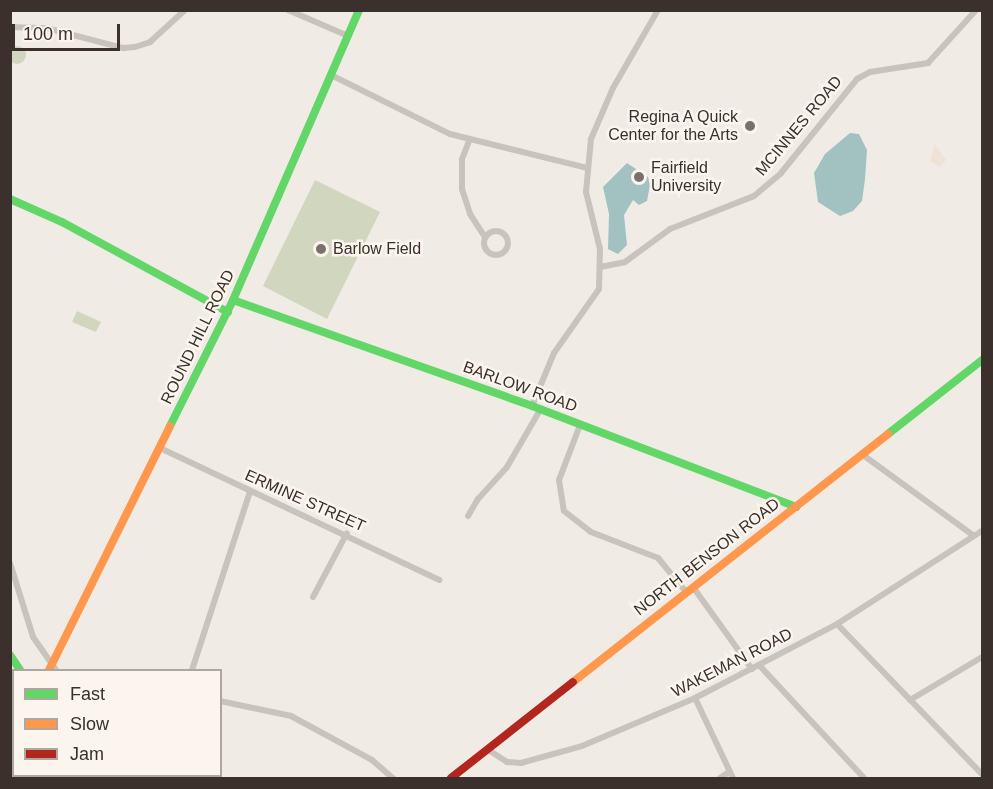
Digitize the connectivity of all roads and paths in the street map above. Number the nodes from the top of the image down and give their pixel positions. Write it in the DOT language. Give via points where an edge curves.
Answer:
graph roads {
  1 [pos="185,10"];
  2 [pos="288,10"];
  3 [pos="359,10"];
  4 [pos="658,10"];
  5 [pos="976,10"];
  6 [pos="10,27"];
  7 [pos="348,36"];
  8 [pos="331,75"];
  9 [pos="469,141"];
  10 [pos="587,168"];
  11 [pos="10,199"];
  12 [pos="485,237"];
  13 [pos="600,267"];
  14 [pos="233,300"];
  15 [pos="228,312"];
  16 [pos="982,360"];
  17 [pos="536,408"];
  18 [pos="580,424"];
  19 [pos="160,448"];
  20 [pos="863,454"];
  21 [pos="250,491"];
  22 [pos="796,507"];
  23 [pos="468,516"];
  24 [pos="982,531"];
  25 [pos="347,533"];
  26 [pos="974,536"];
  27 [pos="10,563"];
  28 [pos="439,580"];
  29 [pos="690,590"];
  30 [pos="313,597"];
  31 [pos="837,624"];
  32 [pos="10,655"];
  33 [pos="982,657"];
  34 [pos="756,667"];
  35 [pos="19,669"];
  36 [pos="52,669"];
  37 [pos="192,669"];
  38 [pos="695,698"];
  39 [pos="910,700"];
  40 [pos="222,701"];
  41 [pos="487,749"];
  42 [pos="982,774"];
  43 [pos="731,775"];
  44 [pos="393,778"];
  45 [pos="451,778"];
  46 [pos="720,778"];
  47 [pos="864,778"];
  1 -- 6 [label="street" via="150,42 135,47 123,48 46,28"];
  2 -- 7 [label="street"];
  3 -- 7 [label="main road, ROUND HILL ROAD"];
  4 -- 10 [label="street" via="613,88 591,139"];
  5 -- 13 [label="street, MCINNES ROAD" via="928,63 870,72 856,79 781,173 754,196 670,229 625,262"];
  7 -- 8 [label="main road, ROUND HILL ROAD"];
  8 -- 9 [label="street"];
  8 -- 14 [label="main road, ROUND HILL ROAD"];
  9 -- 10 [label="street"];
  9 -- 12 [label="street" via="462,159 462,189 470,214"];
  10 -- 13 [label="street" via="586,192 600,249"];
  11 -- 15 [label="main road" via="62,222"];
  12 -- 12 [label="street" via="484,246 489,254 498,256 506,251 509,243 505,234 492,231"];
  13 -- 17 [label="street" via="596,296 554,353"];
  14 -- 15 [label="main road, ROUND HILL ROAD"];
  14 -- 17 [label="main road, BARLOW ROAD"];
  15 -- 19 [label="main road, ROUND HILL ROAD"];
  16 -- 20 [label="main road, NORTH BENSON ROAD"];
  17 -- 18 [label="main road, BARLOW ROAD"];
  17 -- 23 [label="street" via="507,467"];
  18 -- 22 [label="main road, BARLOW ROAD"];
  18 -- 29 [label="street" via="559,480 564,511 591,532 658,558"];
  19 -- 21 [label="street, ERMINE STREET"];
  19 -- 36 [label="main road, ROUND HILL ROAD"];
  20 -- 22 [label="main road, NORTH BENSON ROAD"];
  20 -- 26 [label="street"];
  21 -- 25 [label="street, ERMINE STREET"];
  21 -- 37 [label="street"];
  22 -- 29 [label="main road, NORTH BENSON ROAD"];
  24 -- 26 [label="street, WAKEMAN ROAD"];
  25 -- 28 [label="street, ERMINE STREET"];
  25 -- 30 [label="street"];
  26 -- 31 [label="street, WAKEMAN ROAD"];
  27 -- 36 [label="street" via="33,637"];
  29 -- 34 [label="street"];
  29 -- 41 [label="main road, NORTH BENSON ROAD"];
  31 -- 34 [label="street, WAKEMAN ROAD"];
  31 -- 39 [label="street"];
  32 -- 35 [label="main road"];
  33 -- 39 [label="street"];
  34 -- 38 [label="street, WAKEMAN ROAD"];
  34 -- 47 [label="street"];
  38 -- 41 [label="street, WAKEMAN ROAD" via="593,741 521,763 507,762"];
  38 -- 43 [label="street"];
  39 -- 42 [label="street"];
  40 -- 44 [label="street" via="291,716 372,760"];
  41 -- 45 [label="main road, NORTH BENSON ROAD"];
  43 -- 46 [label="street"];
}
